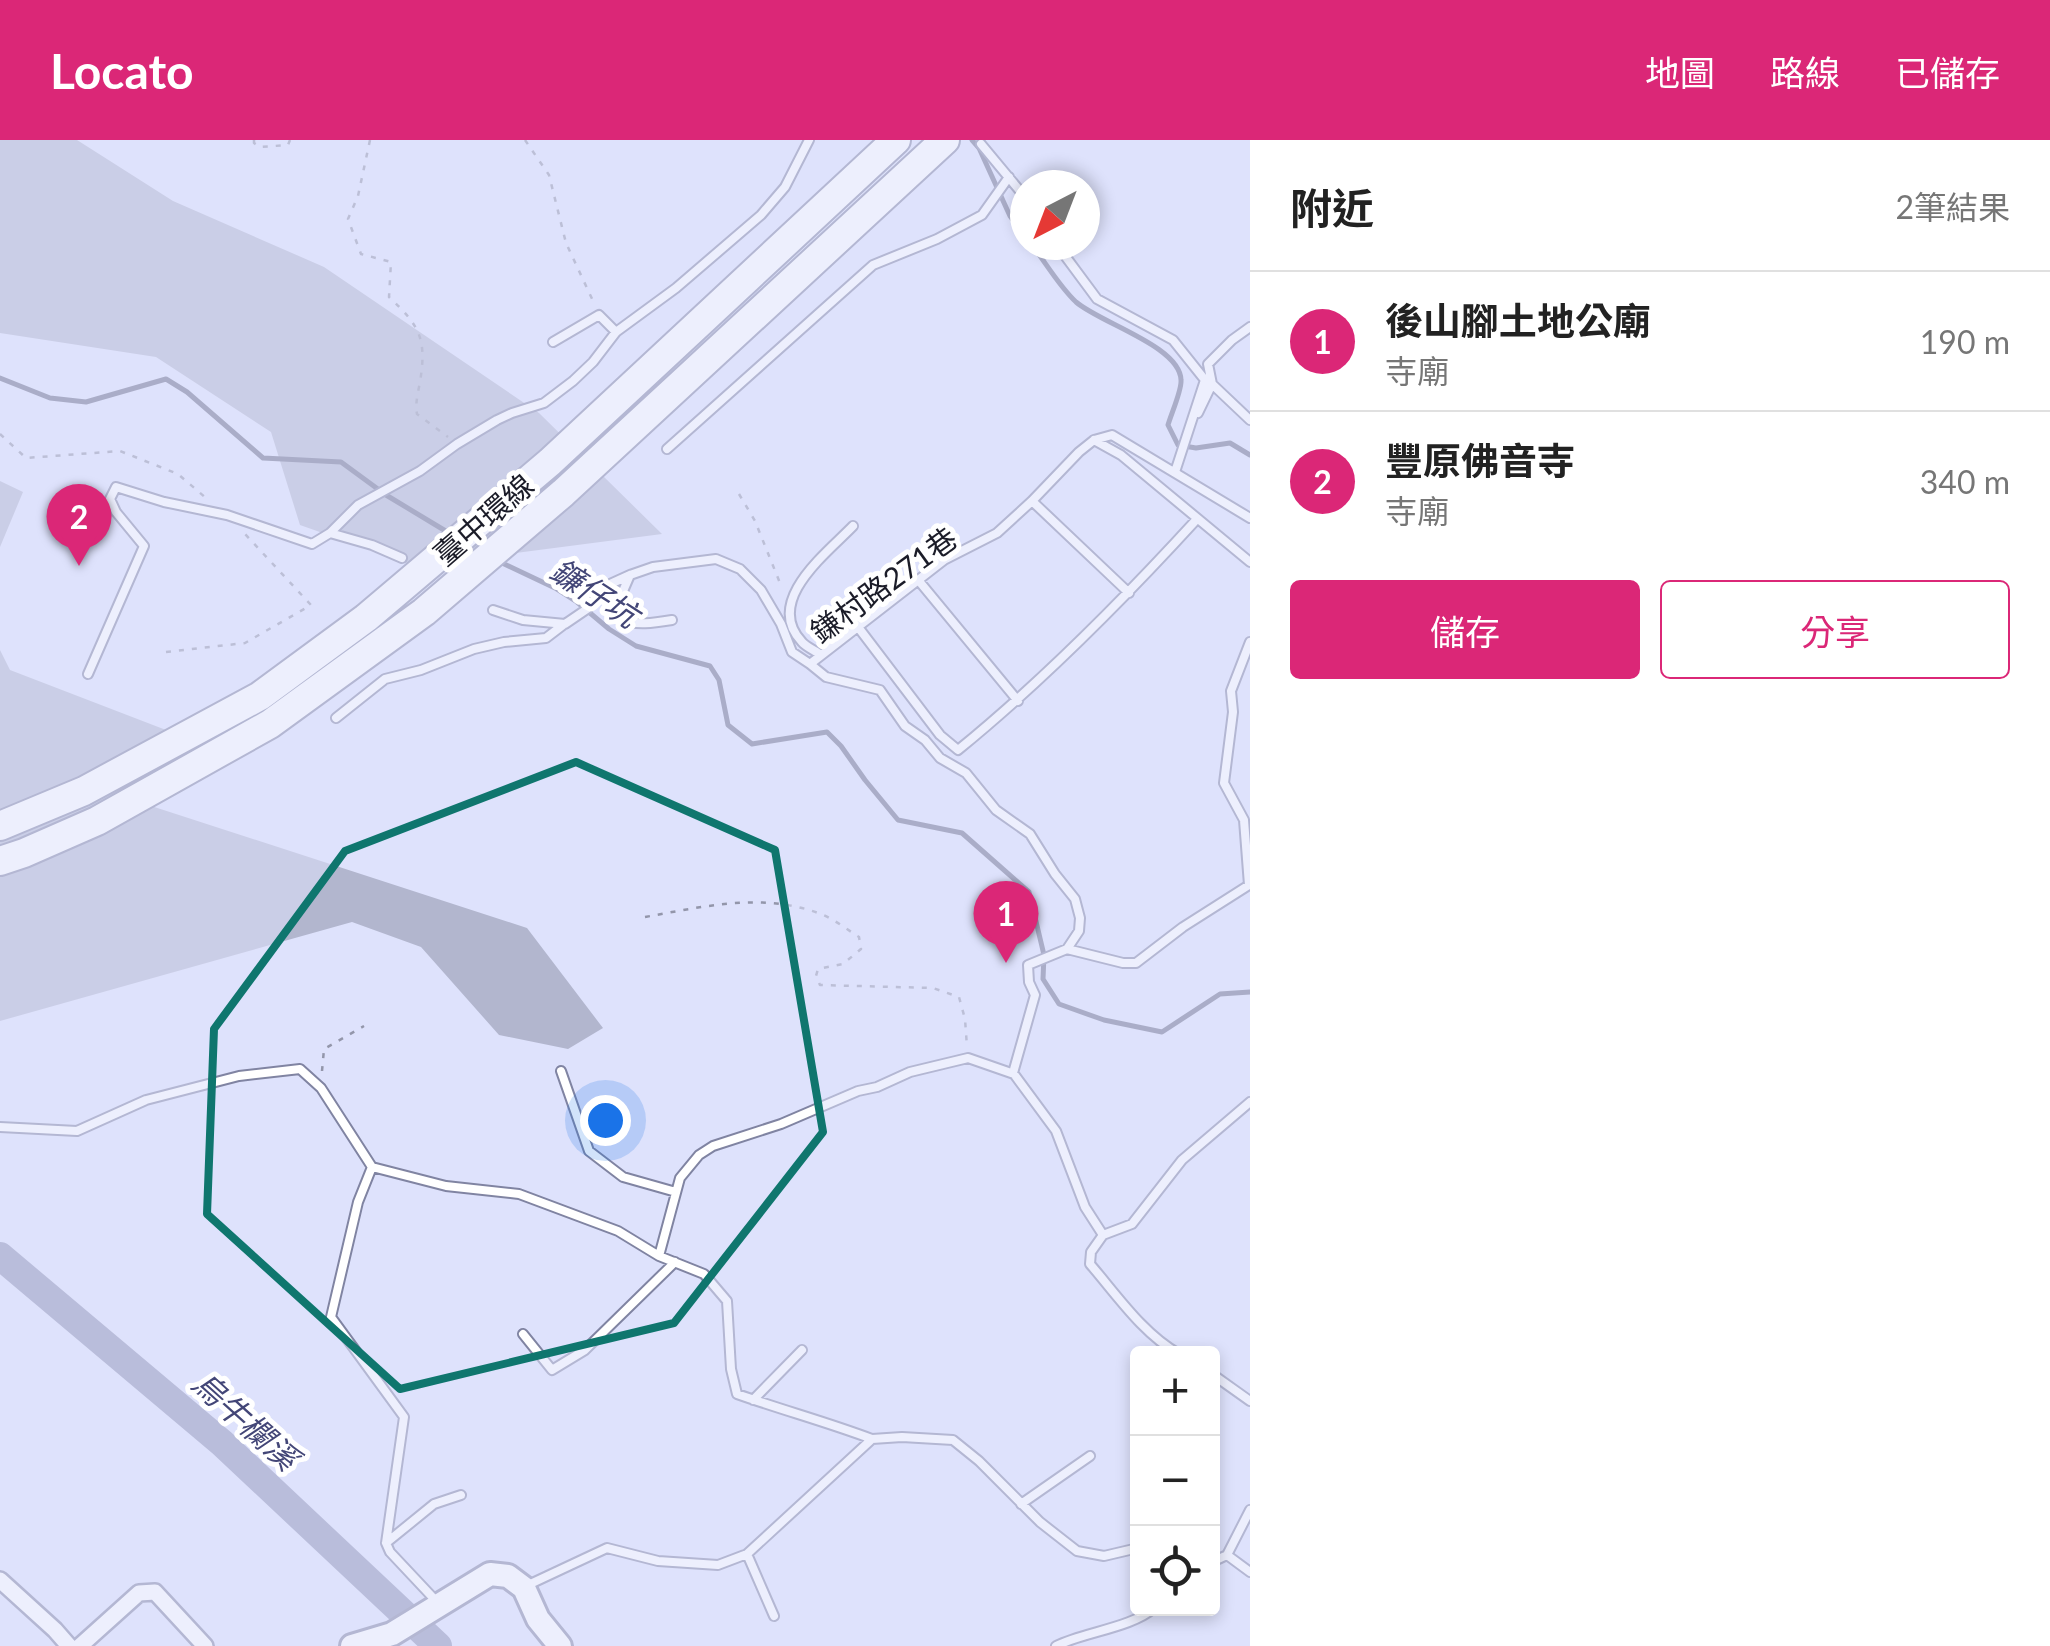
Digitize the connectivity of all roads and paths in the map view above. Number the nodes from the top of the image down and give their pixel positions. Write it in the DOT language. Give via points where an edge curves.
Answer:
graph roads {
  1 [pos="254,140"];
  2 [pos="290,140"];
  3 [pos="370,140"];
  4 [pos="525,140"];
  5 [pos="809,140"];
  6 [pos="896,140"];
  7 [pos="946,140"];
  8 [pos="981,144"];
  9 [pos="1009,177"];
  10 [pos="1068,260"];
  11 [pos="599,315"];
  12 [pos="1250,326"];
  13 [pos="616,332"];
  14 [pos="553,342"];
  15 [pos="1212,384"];
  16 [pos="1250,420"];
  17 [pos="1094,440"];
  18 [pos="457,444"];
  19 [pos="1181,448"];
  20 [pos="667,449"];
  21 [pos="1175,472"];
  22 [pos="739,494"];
  23 [pos="1032,501"];
  24 [pos="1250,518"];
  25 [pos="1198,520"];
  26 [pos="853,526"];
  27 [pos="330,532"];
  28 [pos="402,558"];
  29 [pos="1250,562"];
  30 [pos="630,575"];
  31 [pos="918,581"];
  32 [pos="1129,593"];
  33 [pos="789,603"];
  34 [pos="311,605"];
  35 [pos="494,610"];
  36 [pos="672,620"];
  37 [pos="565,624"];
  38 [pos="858,627"];
  39 [pos="1250,642"];
  40 [pos="166,652"];
  41 [pos="822,655"];
  42 [pos="810,664"];
  43 [pos="88,674"];
  44 [pos="1018,701"];
  45 [pos="336,718"];
  46 [pos="0,826"];
  47 [pos="0,861"];
  48 [pos="645,917"];
  49 [pos="1067,949"];
  50 [pos="364,1026"];
  51 [pos="968,1058"];
  52 [pos="561,1072"];
  53 [pos="1013,1073"];
  54 [pos="320,1088"];
  55 [pos="1250,1102"];
  56 [pos="0,1126"];
  57 [pos="372,1166"];
  58 [pos="676,1192"];
  59 [pos="1103,1235"];
  60 [pos="659,1256"];
  61 [pos="674,1262"];
  62 [pos="523,1334"];
  63 [pos="1166,1346"];
  64 [pos="802,1350"];
  65 [pos="1220,1380"];
  66 [pos="753,1400"];
  67 [pos="1250,1401"];
  68 [pos="872,1439"];
  69 [pos="1090,1456"];
  70 [pos="461,1495"];
  71 [pos="1021,1504"];
  72 [pos="1250,1510"];
  73 [pos="386,1543"];
  74 [pos="1130,1550"];
  75 [pos="747,1554"];
  76 [pos="1228,1555"];
  77 [pos="1220,1558"];
  78 [pos="1250,1572"];
  79 [pos="0,1580"];
  80 [pos="524,1588"];
  81 [pos="432,1609"];
  82 [pos="774,1616"];
  83 [pos="1144,1616"];
  84 [pos="69,1646"];
  85 [pos="80,1646"];
  86 [pos="206,1646"];
  87 [pos="352,1646"];
  88 [pos="560,1646"];
  89 [pos="1056,1646"];
  1 -- 2 [label="path" via="260,147"];
  3 -- 18 [label="path" via="348,219 361,254 390,262 389,297 420,336 417,414"];
  4 -- 11 [label="path" via="548,175 566,244"];
  5 -- 13 [label="lane" via="785,187 761,215"];
  6 -- 46 [label="highway, 臺中環線" via="550,462 366,618 260,696 84,791"];
  7 -- 47 [label="highway, 臺中環線" via="424,612 270,724 97,821"];
  8 -- 9 [label="lane"];
  9 -- 20 [label="lane" via="982,215 873,265"];
  10 -- 19 [label="lane" via="1097,299 1172,340 1205,380"];
  11 -- 13 [label="lane"];
  11 -- 14 [label="lane"];
  12 -- 15 [label="lane" via="1208,364"];
  13 -- 18 [label="lane" via="593,362 544,403 512,412"];
  15 -- 16 [label="lane"];
  15 -- 19 [label="lane"];
  17 -- 21 [label="lane" via="1112,435"];
  17 -- 23 [label="lane, 鎌村路271巷"];
  17 -- 25 [label="lane"];
  18 -- 27 [label="lane" via="358,506"];
  19 -- 21 [label="lane"];
  21 -- 24 [label="lane"];
  22 -- 33 [label="path"];
  23 -- 31 [label="lane, 鎌村路271巷" via="997,533"];
  23 -- 32 [label="lane"];
  25 -- 29 [label="lane"];
  25 -- 32 [label="lane"];
  26 -- 33 [label="lane" via="804,576"];
  27 -- 28 [label="lane"];
  27 -- 43 [label="lane" via="312,544 116,487 110,499 116,512 144,546"];
  30 -- 36 [label="lane" via="618,619"];
  30 -- 37 [label="lane, 鎌村路271巷" via="608,585"];
  30 -- 42 [label="lane, 鎌村路271巷" via="716,559 740,569 761,590 792,652"];
  31 -- 38 [label="lane, 鎌村路271巷"];
  31 -- 44 [label="lane"];
  32 -- 44 [label="lane"];
  33 -- 41 [label="lane" via="789,620 802,642"];
  34 -- 40 [label="path" via="245,643"];
  35 -- 37 [label="lane"];
  37 -- 45 [label="lane, 鎌村路271巷" via="546,638 474,649 385,679"];
  38 -- 41 [label="lane, 鎌村路271巷"];
  38 -- 44 [label="lane" via="958,750"];
  39 -- 49 [label="lane" via="1231,691 1224,783 1244,820 1249,885 1136,963"];
  41 -- 42 [label="lane, 鎌村路271巷"];
  42 -- 49 [label="lane" via="826,677 880,690 905,726 966,772 996,810 1030,834 1075,899 1079,931"];
  48 -- 51 [label="path" via="736,902 821,914 859,938 861,949 843,964 818,969 820,985 933,988 959,997"];
  49 -- 53 [label="lane" via="1028,966 1035,994"];
  50 -- 54 [label="path" via="324,1049"];
  51 -- 53 [label="lane"];
  51 -- 58 [label="lane" via="910,1072 713,1146 680,1178"];
  52 -- 58 [label="lane" via="589,1151 623,1177"];
  53 -- 59 [label="lane" via="1056,1131 1085,1208"];
  54 -- 56 [label="lane" via="300,1070 240,1076 146,1100 76,1130"];
  54 -- 57 [label="lane"];
  55 -- 59 [label="lane" via="1182,1160 1132,1224"];
  57 -- 60 [label="lane" via="446,1186 518,1194 618,1231"];
  57 -- 73 [label="lane" via="331,1317 404,1417"];
  58 -- 60 [label="lane"];
  59 -- 63 [label="lane" via="1090,1264"];
  60 -- 61 [label="lane"];
  61 -- 62 [label="lane" via="585,1350 552,1370"];
  61 -- 66 [label="lane" via="704,1274 727,1300 737,1394"];
  64 -- 66 [label="lane"];
  65 -- 67 [label="lane"];
  66 -- 68 [label="lane"];
  68 -- 71 [label="lane" via="953,1440"];
  68 -- 75 [label="lane"];
  69 -- 71 [label="lane"];
  70 -- 73 [label="lane" via="434,1504"];
  71 -- 74 [label="lane" via="1077,1551 1104,1556"];
  72 -- 76 [label="lane"];
  73 -- 81 [label="lane"];
  75 -- 80 [label="lane" via="718,1565 658,1561 606,1548"];
  75 -- 82 [label="lane"];
  76 -- 77 [label="lane"];
  76 -- 78 [label="lane"];
  79 -- 84 [label="street"];
  80 -- 81 [label="street" via="508,1576 490,1574"];
  80 -- 88 [label="street"];
  81 -- 87 [label="street" via="392,1634"];
  83 -- 89 [label="lane"];
  85 -- 86 [label="street" via="138,1593 155,1592"];
}
